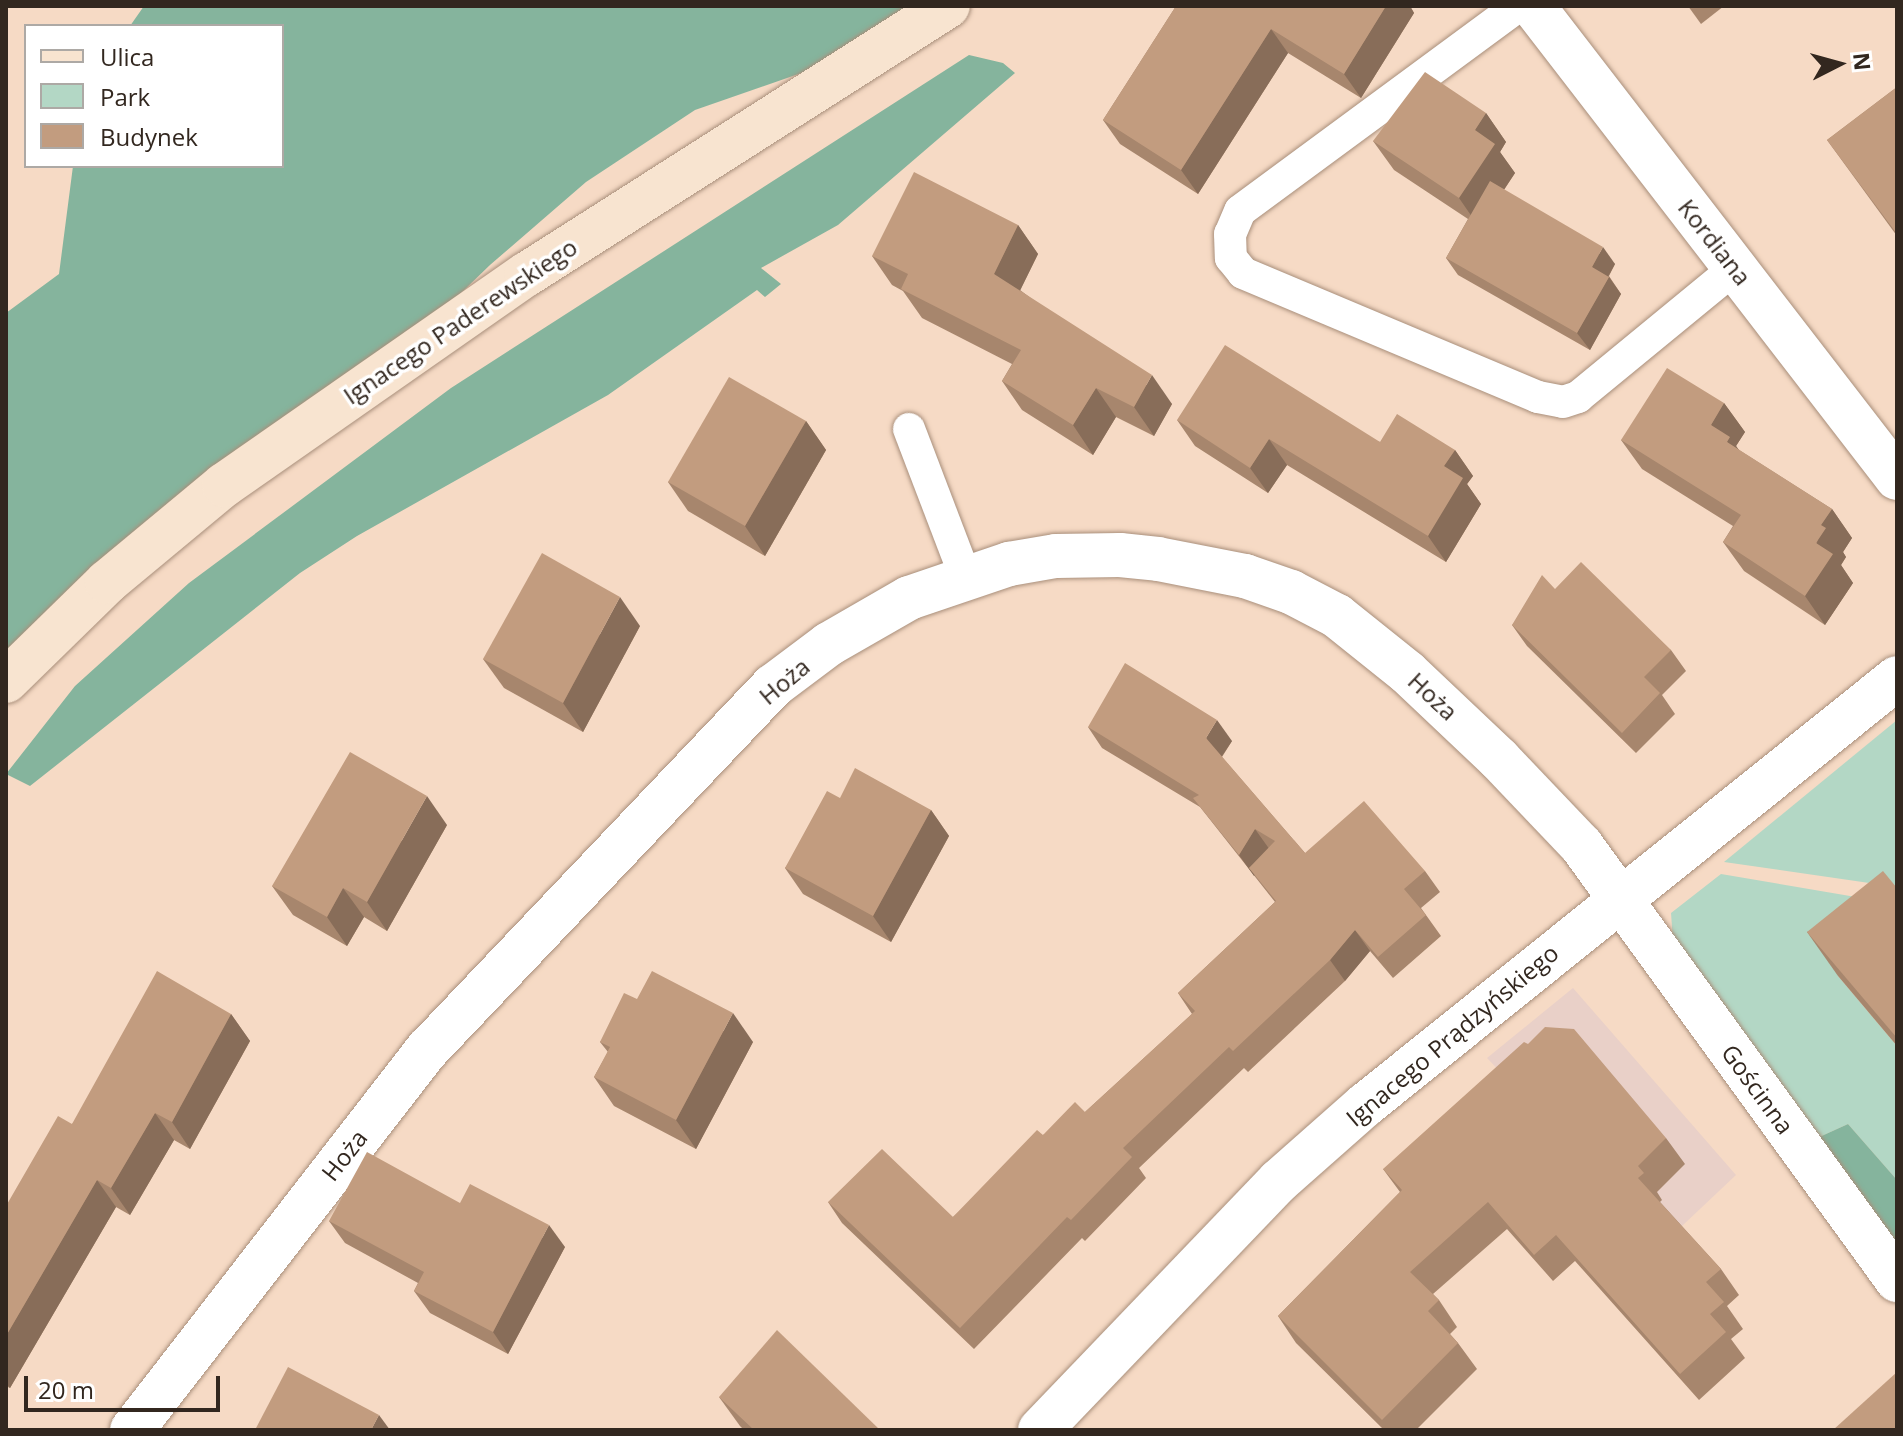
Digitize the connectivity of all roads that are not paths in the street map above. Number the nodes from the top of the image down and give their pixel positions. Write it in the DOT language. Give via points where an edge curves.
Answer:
graph roads {
  1 [pos="948,6"];
  2 [pos="1518,6"];
  3 [pos="1533,6"];
  4 [pos="1735,268"];
  5 [pos="909,429"];
  6 [pos="1897,478"];
  7 [pos="965,576"];
  8 [pos="1897,678"];
  9 [pos="6,681"];
  10 [pos="1619,898"];
  11 [pos="1897,1280"];
  12 [pos="132,1430"];
  13 [pos="1040,1430"];
  1 -- 9 [label="street, Ignacego Paderewskiego" via="527,274 224,485 107,582"];
  2 -- 4 [label="lane" via="1240,211 1230,234 1231,258 1243,273 1538,397 1563,402 1578,397"];
  3 -- 4 [label="street, Kordiana"];
  4 -- 6 [label="street, Kordiana"];
  5 -- 7 [label="lane"];
  7 -- 10 [label="street, Hoża" via="1056,556 1120,555 1245,576 1291,592 1337,616 1407,672 1581,845"];
  7 -- 12 [label="street, Hoża" via="909,598 829,644 773,686 428,1049"];
  8 -- 10 [label="street, Ignacego Prądzyńskiego"];
  10 -- 11 [label="street, Gościnna"];
  10 -- 13 [label="street, Ignacego Prądzyńskiego" via="1279,1181"];
}
